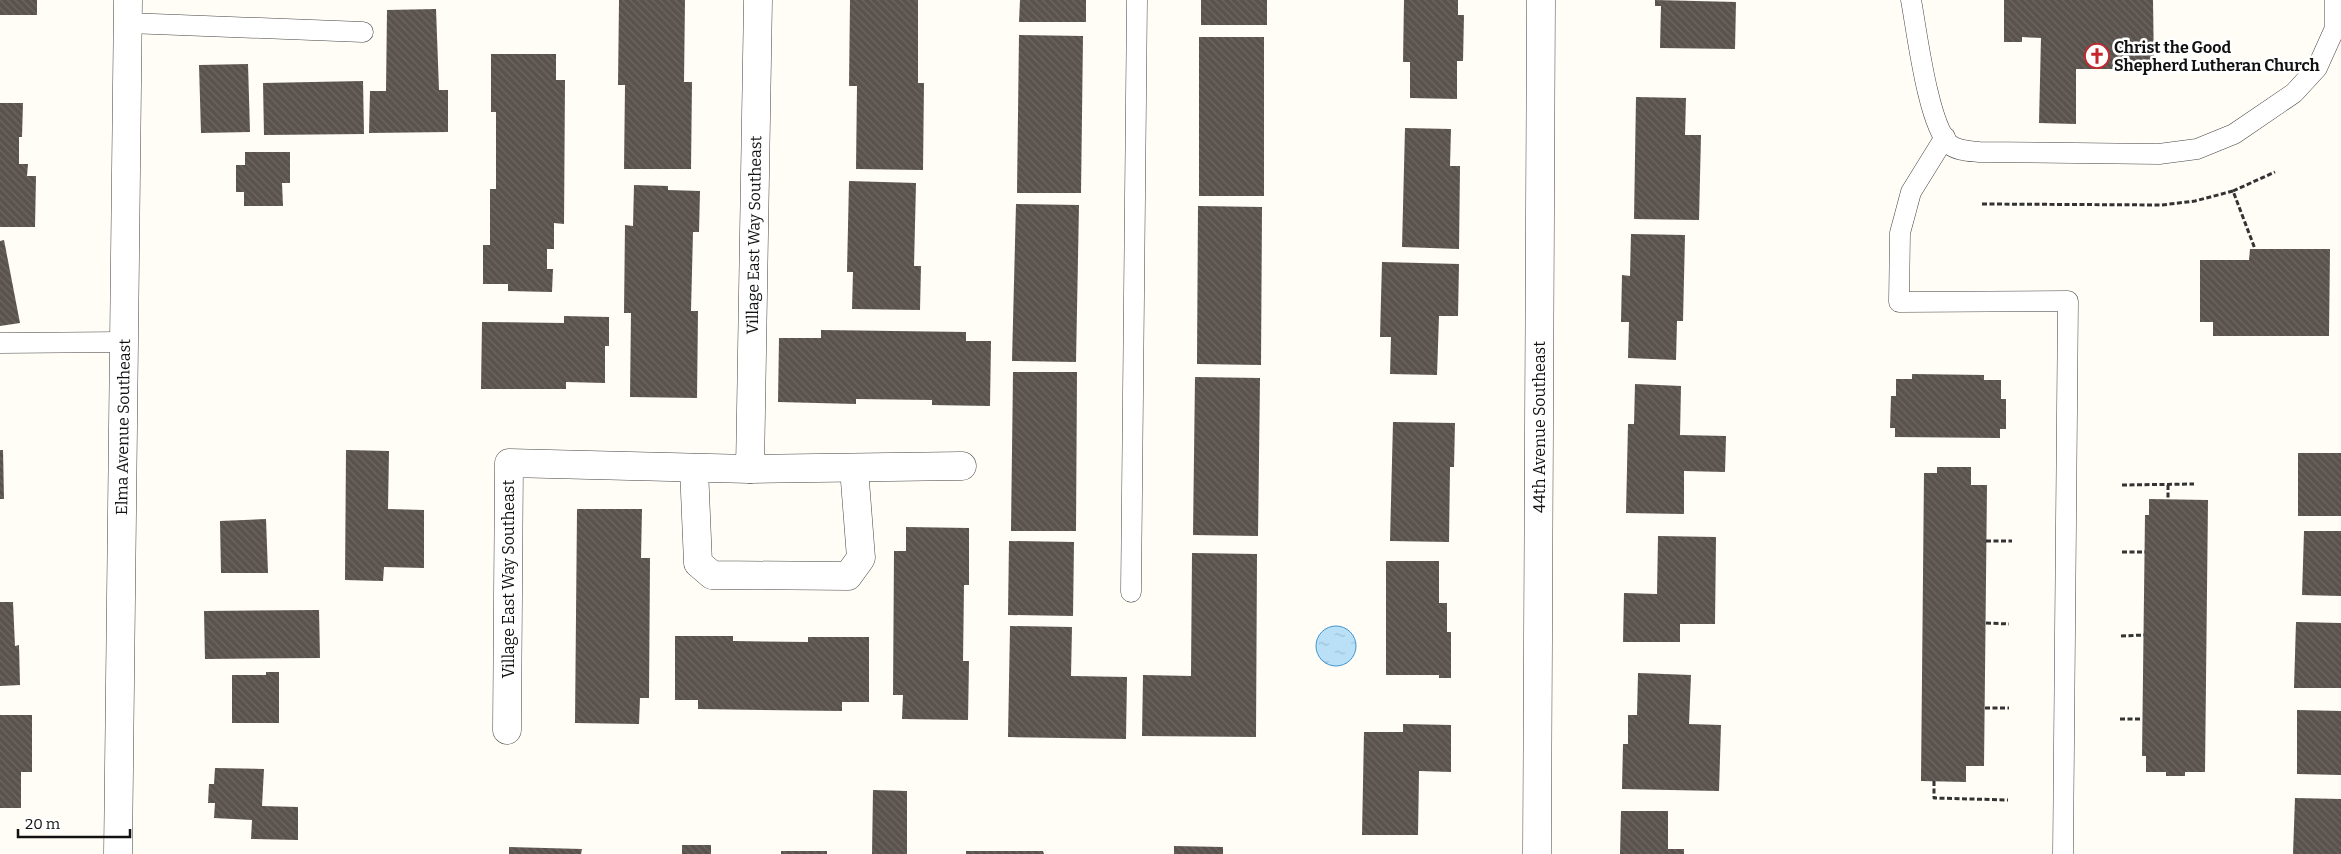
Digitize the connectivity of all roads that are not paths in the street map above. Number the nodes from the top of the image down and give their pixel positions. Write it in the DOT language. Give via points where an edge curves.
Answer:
graph roads {
  1 [pos="758,0"];
  2 [pos="1137,0"];
  3 [pos="1541,0"];
  4 [pos="1911,0"];
  5 [pos="2335,0"];
  6 [pos="128,12"];
  7 [pos="363,32"];
  8 [pos="1945,137"];
  9 [pos="124,342"];
  10 [pos="0,343"];
  11 [pos="962,466"];
  12 [pos="694,468"];
  13 [pos="854,468"];
  14 [pos="750,469"];
  15 [pos="1131,592"];
  16 [pos="507,730"];
  17 [pos="118,854"];
  18 [pos="1537,854"];
  19 [pos="2063,854"];
  1 -- 14 [label="street, Village East Way Southeast"];
  2 -- 15 [label="lane"];
  3 -- 18 [label="street, 44th Avenue Southeast"];
  4 -- 8 [label="lane" via="1934,118"];
  5 -- 8 [label="lane" via="2335,28 2317,68 2294,93 2234,134 2197,149 2159,154 1979,152 1961,150"];
  6 -- 7 [label="lane"];
  6 -- 9 [label="street, Elma Avenue Southeast"];
  8 -- 19 [label="lane" via="1911,192 1906,209 1900,234 1899,302 2068,301"];
  9 -- 10 [label="lane"];
  9 -- 17 [label="street, Elma Avenue Southeast"];
  11 -- 13 [label="street, Village East Way Southeast"];
  12 -- 13 [label="street" via="698,563 712,575 848,576 861,558"];
  12 -- 14 [label="street, Village East Way Southeast"];
  12 -- 16 [label="street, Village East Way Southeast" via="509,463"];
  13 -- 14 [label="street, Village East Way Southeast"];
}
